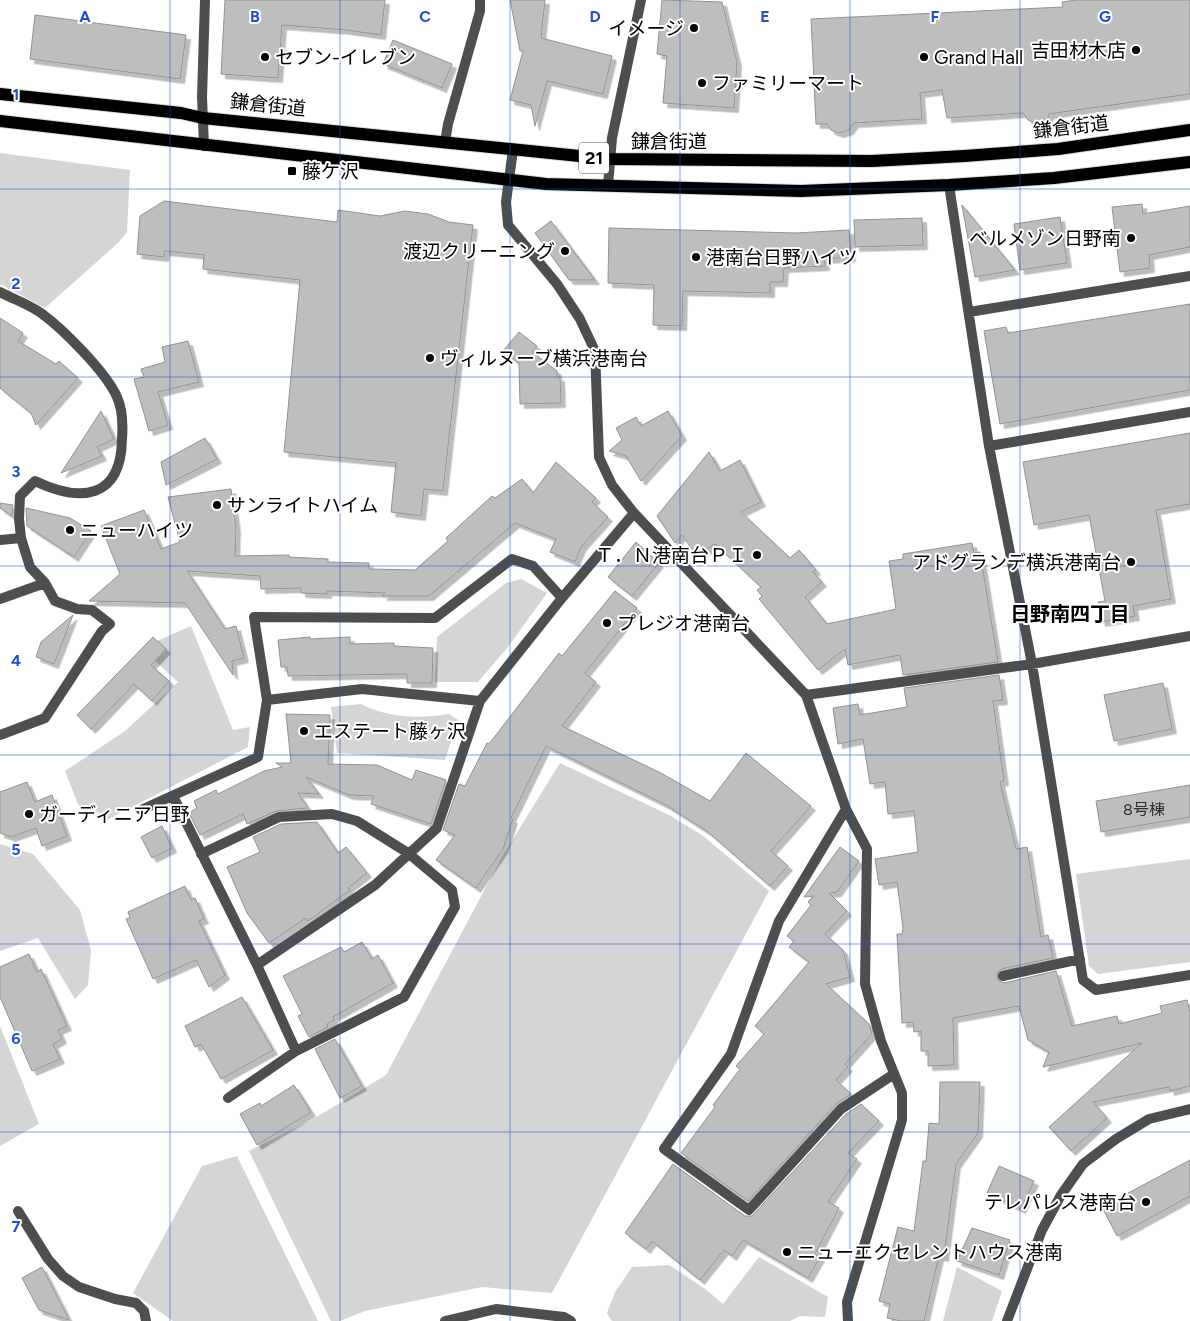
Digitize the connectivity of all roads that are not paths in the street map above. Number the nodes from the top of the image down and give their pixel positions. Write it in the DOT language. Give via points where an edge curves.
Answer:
graph roads {
  1 [pos="205,0"];
  2 [pos="480,0"];
  3 [pos="641,0"];
  4 [pos="0,94"];
  5 [pos="203,118"];
  6 [pos="0,122"];
  7 [pos="1190,130"];
  8 [pos="445,142"];
  9 [pos="204,146"];
  10 [pos="514,150"];
  11 [pos="609,159"];
  12 [pos="1190,162"];
  13 [pos="508,180"];
  14 [pos="608,185"];
  15 [pos="949,185"];
  16 [pos="1190,276"];
  17 [pos="0,292"];
  18 [pos="969,312"];
  19 [pos="1190,412"];
  20 [pos="989,446"];
  21 [pos="634,513"];
  22 [pos="21,538"];
  23 [pos="0,540"];
  24 [pos="45,583"];
  25 [pos="562,598"];
  26 [pos="0,599"];
  27 [pos="1190,636"];
  28 [pos="1032,664"];
  29 [pos="806,695"];
  30 [pos="267,700"];
  31 [pos="480,701"];
  32 [pos="0,735"];
  33 [pos="173,796"];
  34 [pos="846,809"];
  35 [pos="140,810"];
  36 [pos="408,853"];
  37 [pos="201,854"];
  38 [pos="1080,959"];
  39 [pos="257,965"];
  40 [pos="1190,975"];
  41 [pos="1003,976"];
  42 [pos="296,1051"];
  43 [pos="894,1074"];
  44 [pos="228,1098"];
  45 [pos="1190,1109"];
  46 [pos="18,1211"];
  47 [pos="146,1321"];
  48 [pos="445,1321"];
  49 [pos="571,1321"];
  50 [pos="848,1321"];
  51 [pos="1007,1321"];
  1 -- 5 [label="street"];
  2 -- 8 [label="street" via="480,11"];
  3 -- 11 [label="street"];
  4 -- 5 [label="main road, 鎌倉街道 / 21"];
  5 -- 8 [label="main road, 鎌倉街道 / 21"];
  5 -- 9 [label="street"];
  6 -- 9 [label="main road, 21"];
  7 -- 11 [label="main road, 鎌倉街道 / 21" via="1058,149 955,157 872,161"];
  8 -- 10 [label="main road, 鎌倉街道 / 21"];
  9 -- 13 [label="main road, 21"];
  10 -- 11 [label="main road, 鎌倉街道 / 21"];
  10 -- 13 [label="street"];
  11 -- 14 [label="street"];
  12 -- 15 [label="main road, 21" via="1054,178"];
  13 -- 14 [label="main road, 21"];
  13 -- 21 [label="street" via="508,225 561,291 580,319 595,351 599,457 612,485"];
  14 -- 15 [label="main road, 21" via="801,191"];
  15 -- 18 [label="street"];
  16 -- 18 [label="street"];
  17 -- 22 [label="street" via="40,313 76,345 100,371 117,398 123,420 122,452 116,474 103,487 74,494 54,490 35,481 20,496 18,519"];
  18 -- 20 [label="street"];
  19 -- 20 [label="street"];
  20 -- 28 [label="street"];
  21 -- 25 [label="street"];
  21 -- 29 [label="street"];
  22 -- 23 [label="street"];
  22 -- 24 [label="street" via="30,567"];
  24 -- 26 [label="street"];
  24 -- 32 [label="street" via="55,601 77,609 92,610 110,624 102,631 45,718"];
  25 -- 30 [label="street" via="532,566 512,559 436,618 254,617"];
  25 -- 31 [label="street"];
  27 -- 28 [label="street"];
  28 -- 29 [label="street"];
  28 -- 38 [label="street"];
  29 -- 34 [label="street"];
  30 -- 31 [label="street" via="362,689"];
  30 -- 33 [label="street" via="258,757"];
  31 -- 36 [label="street" via="437,828"];
  33 -- 35 [label="street"];
  33 -- 37 [label="street"];
  34 -- 43 [label="street" via="867,849 865,984 880,1041"];
  34 -- 43 [label="street" via="779,922 731,1054 664,1149 749,1210 841,1109"];
  36 -- 37 [label="street" via="357,821 332,814 305,814 279,817"];
  36 -- 39 [label="street" via="375,885"];
  36 -- 42 [label="street" via="452,890 455,907 404,997"];
  37 -- 39 [label="street"];
  38 -- 40 [label="street" via="1083,980 1096,990"];
  38 -- 41 [label="street"];
  39 -- 42 [label="street"];
  42 -- 44 [label="street"];
  43 -- 50 [label="street" via="902,1093 902,1120 847,1302"];
  45 -- 51 [label="street" via="1149,1119 1083,1164 1042,1230"];
  46 -- 47 [label="street" via="43,1253 63,1276 79,1287 136,1303 144,1311"];
  48 -- 49 [label="street" via="496,1309 564,1317"];
}
